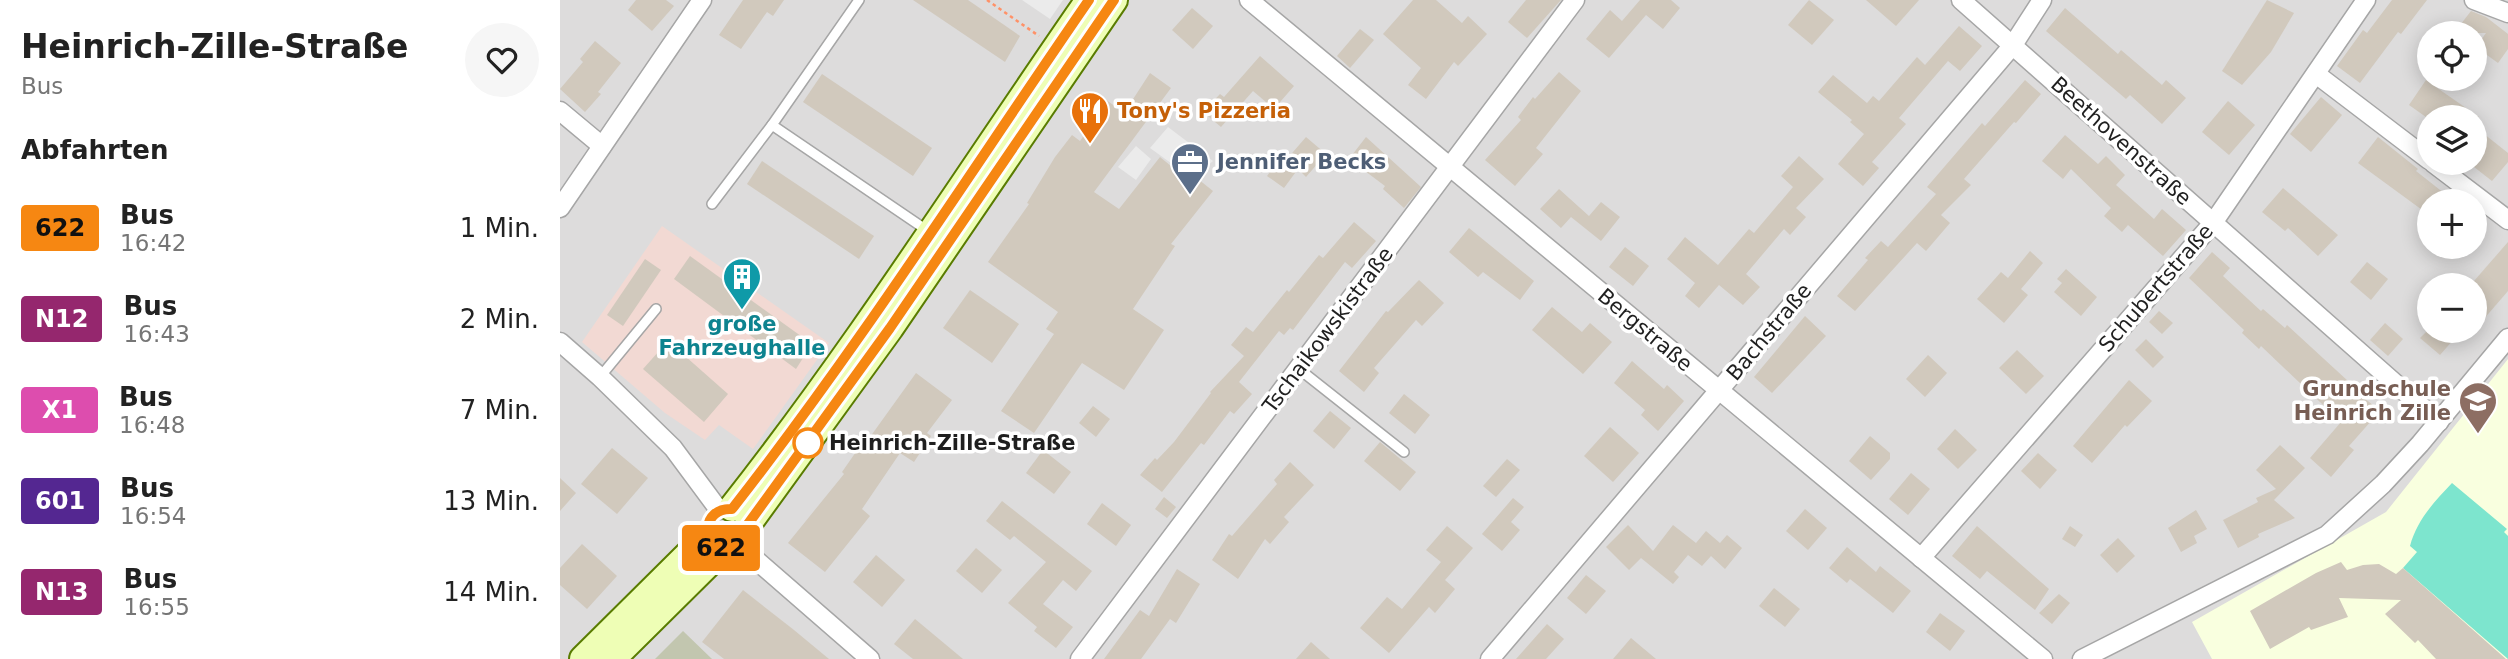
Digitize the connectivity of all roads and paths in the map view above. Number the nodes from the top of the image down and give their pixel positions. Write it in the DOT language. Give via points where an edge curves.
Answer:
graph roads {
  1 [pos="859,0"];
  2 [pos="987,0"];
  3 [pos="1089,0"];
  4 [pos="1114,0"];
  5 [pos="1249,0"];
  6 [pos="1575,0"];
  7 [pos="1961,0"];
  8 [pos="2042,0"];
  9 [pos="2366,0"];
  10 [pos="2474,0"];
  11 [pos="699,1"];
  12 [pos="2508,13"];
  13 [pos="1045,40"];
  14 [pos="2013,45"];
  15 [pos="2316,74"];
  16 [pos="560,111"];
  17 [pos="772,125"];
  18 [pos="601,146"];
  19 [pos="2417,150"];
  20 [pos="1451,168"];
  21 [pos="2449,175"];
  22 [pos="712,204"];
  23 [pos="560,208"];
  24 [pos="2508,220"];
  25 [pos="2213,223"];
  26 [pos="939,238"];
  27 [pos="656,309"];
  28 [pos="2508,338"];
  29 [pos="560,342"];
  30 [pos="1299,369"];
  31 [pos="600,377"];
  32 [pos="1718,391"];
  33 [pos="2439,422"];
  34 [pos="1404,452"];
  35 [pos="728,529"];
  36 [pos="1921,558"];
  37 [pos="583,659"];
  38 [pos="612,659"];
  39 [pos="870,659"];
  40 [pos="1080,659"];
  41 [pos="1490,659"];
  42 [pos="2043,659"];
  43 [pos="2082,659"];
  1 -- 17 [label="lane"];
  2 -- 13 [label="path"];
  3 -- 26 [label="street"];
  4 -- 26 [label="street"];
  5 -- 20 [label="street, Bergstraße"];
  6 -- 20 [label="street, Tschaikowskistraße"];
  7 -- 14 [label="street, Beethovenstraße"];
  8 -- 14 [label="street, Bachstraße"];
  9 -- 15 [label="street, Schubertstraße"];
  10 -- 12 [label="street"];
  11 -- 18 [label="street"];
  14 -- 25 [label="street, Beethovenstraße"];
  14 -- 32 [label="street, Bachstraße"];
  15 -- 19 [label="street"];
  15 -- 25 [label="street, Schubertstraße"];
  16 -- 18 [label="street"];
  17 -- 22 [label="lane"];
  17 -- 26 [label="lane"];
  18 -- 23 [label="street"];
  20 -- 30 [label="street, Tschaikowskistraße"];
  20 -- 32 [label="street, Bergstraße"];
  21 -- 24 [label="street"];
  25 -- 33 [label="street, Beethovenstraße"];
  25 -- 36 [label="street, Schubertstraße"];
  26 -- 35 [label="street" via="783,442"];
  27 -- 31 [label="lane"];
  28 -- 33 [label="street"];
  29 -- 31 [label="street"];
  30 -- 34 [label="lane"];
  30 -- 40 [label="street, Tschaikowskistraße"];
  31 -- 35 [label="street" via="673,448"];
  32 -- 36 [label="street, Bergstraße"];
  32 -- 41 [label="street, Bachstraße"];
  33 -- 43 [label="street" via="2383,484 2327,535"];
  35 -- 37 [label="street"];
  35 -- 38 [label="street"];
  35 -- 39 [label="street"];
  36 -- 42 [label="street, Bergstraße"];
}
